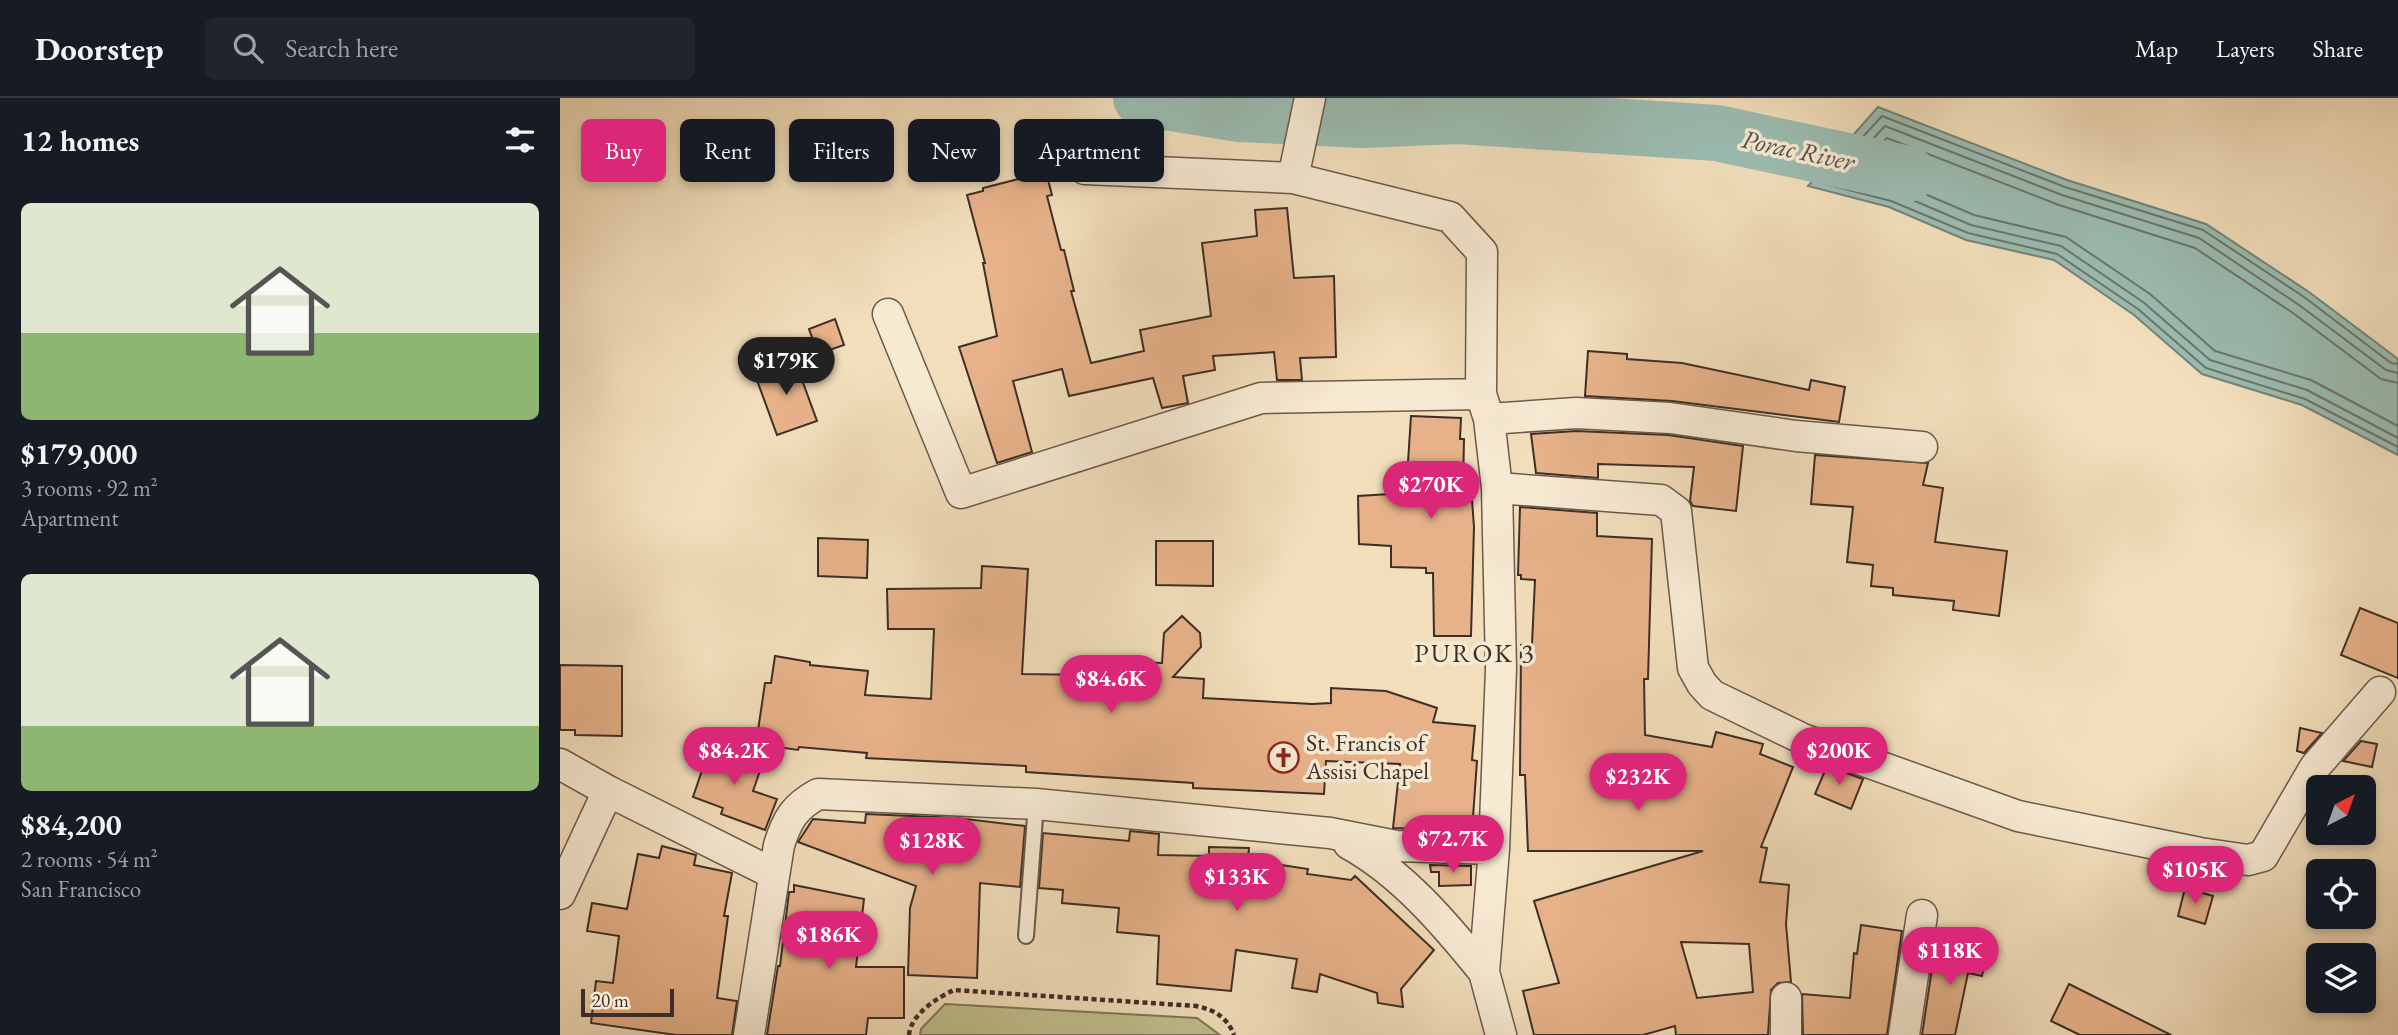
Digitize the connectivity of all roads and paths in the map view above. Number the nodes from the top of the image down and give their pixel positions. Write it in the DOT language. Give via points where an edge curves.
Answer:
graph roads {
  1 [pos="1310,98"];
  2 [pos="1164,172"];
  3 [pos="1293,178"];
  4 [pos="888,314"];
  5 [pos="1485,407"];
  6 [pos="1922,447"];
  7 [pos="1497,488"];
  8 [pos="2380,692"];
  9 [pos="560,764"];
  10 [pos="608,791"];
  11 [pos="1036,804"];
  12 [pos="1330,833"];
  13 [pos="1494,849"];
  14 [pos="774,874"];
  15 [pos="560,894"];
  16 [pos="1922,915"];
  17 [pos="1026,936"];
  18 [pos="1484,972"];
  19 [pos="1786,998"];
  20 [pos="749,1035"];
  21 [pos="909,1035"];
  22 [pos="1234,1035"];
  23 [pos="1501,1035"];
  24 [pos="1786,1035"];
  25 [pos="1904,1035"];
  1 -- 3 [label="street"];
  2 -- 3 [label="street"];
  3 -- 5 [label="street" via="1450,217 1471,237 1482,252"];
  4 -- 5 [label="street" via="961,493 1261,398"];
  5 -- 6 [label="street" via="1670,418"];
  5 -- 7 [label="street"];
  7 -- 8 [label="street" via="1670,504 1676,511 1693,668 1712,695 1803,739 2018,816 2200,853 2248,860 2263,856 2315,767"];
  7 -- 13 [label="street" via="1502,669"];
  9 -- 10 [label="street"];
  10 -- 14 [label="street"];
  10 -- 15 [label="street"];
  11 -- 12 [label="street"];
  11 -- 14 [label="street" via="818,794 788,818"];
  11 -- 17 [label="lane"];
  12 -- 13 [label="street" via="1395,846"];
  12 -- 18 [label="street" via="1381,862"];
  13 -- 18 [label="street"];
  14 -- 20 [label="street"];
  16 -- 25 [label="street"];
  18 -- 23 [label="street"];
  19 -- 24 [label="street"];
  21 -- 22 [label="path" via="922,1013 954,990 1196,1006 1213,1009 1230,1023"];
}
